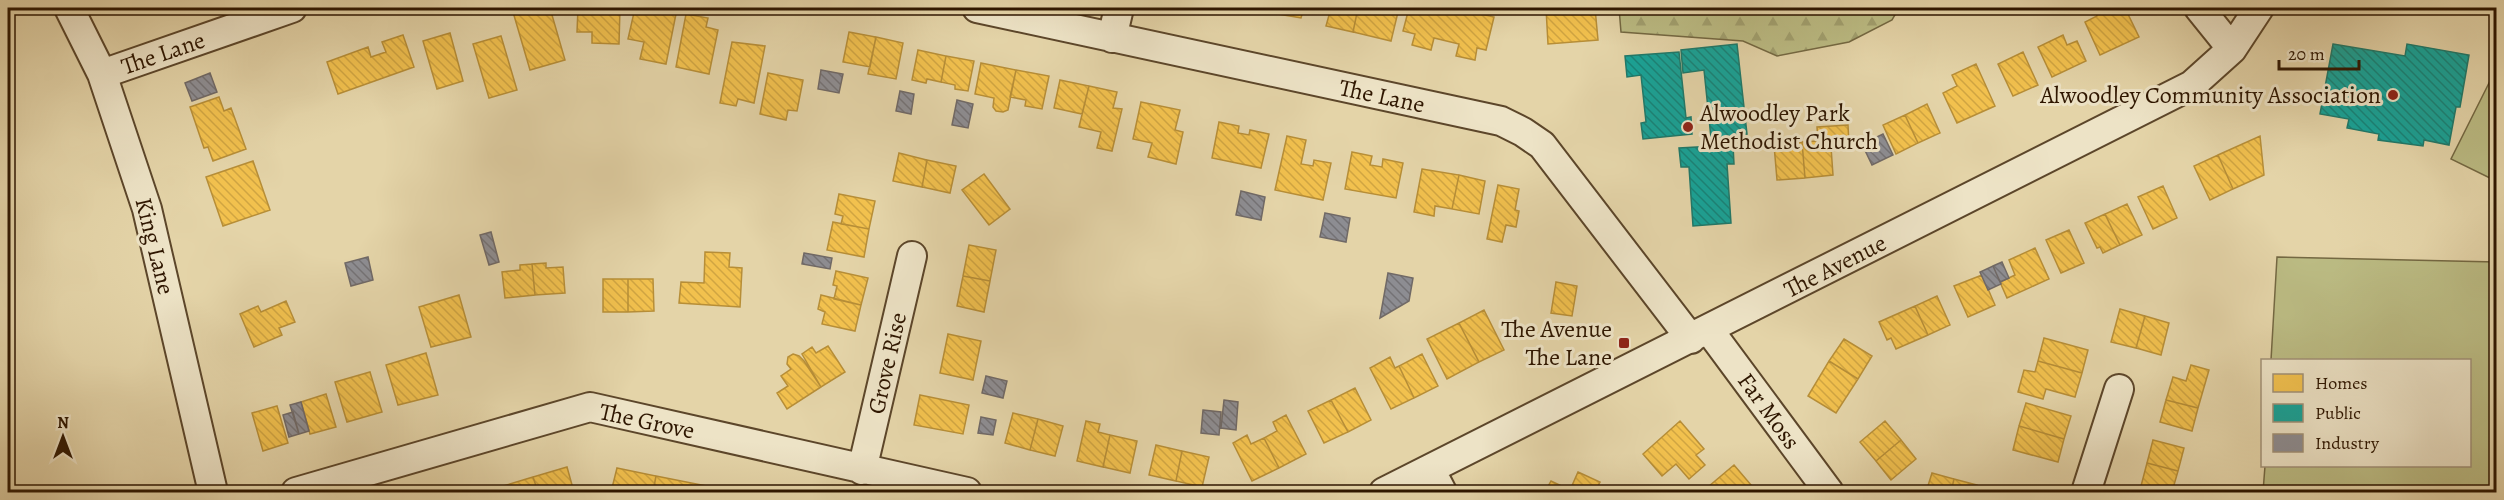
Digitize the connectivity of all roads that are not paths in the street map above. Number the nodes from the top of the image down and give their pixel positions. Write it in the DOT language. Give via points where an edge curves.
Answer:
graph roads {
  1 [pos="69,8"];
  2 [pos="292,8"];
  3 [pos="977,8"];
  4 [pos="1119,8"];
  5 [pos="2199,8"];
  6 [pos="2259,8"];
  7 [pos="1112,38"];
  8 [pos="2232,49"];
  9 [pos="102,74"];
  10 [pos="912,256"];
  11 [pos="1700,334"];
  12 [pos="2119,389"];
  13 [pos="862,470"];
  14 [pos="1436,481"];
  15 [pos="213,492"];
  16 [pos="296,492"];
  17 [pos="967,492"];
  18 [pos="1384,492"];
  19 [pos="1829,492"];
  20 [pos="2086,492"];
  1 -- 9 [label="street, King Lane"];
  2 -- 9 [label="street, The Lane"];
  3 -- 7 [label="street, The Lane"];
  4 -- 7 [label="street"];
  5 -- 8 [label="street"];
  6 -- 8 [label="street, The Avenue"];
  7 -- 11 [label="street, The Lane" via="1501,121 1524,132 1542,146"];
  8 -- 11 [label="street, The Avenue" via="2192,85"];
  9 -- 15 [label="street, King Lane" via="147,209"];
  10 -- 13 [label="street, Grove Rise"];
  11 -- 14 [label="street, The Avenue"];
  11 -- 19 [label="street, Far Moss"];
  12 -- 20 [label="street"];
  13 -- 16 [label="street, The Grove" via="590,407"];
  13 -- 17 [label="street, The Grove"];
  14 -- 18 [label="street, The Avenue"];
}
